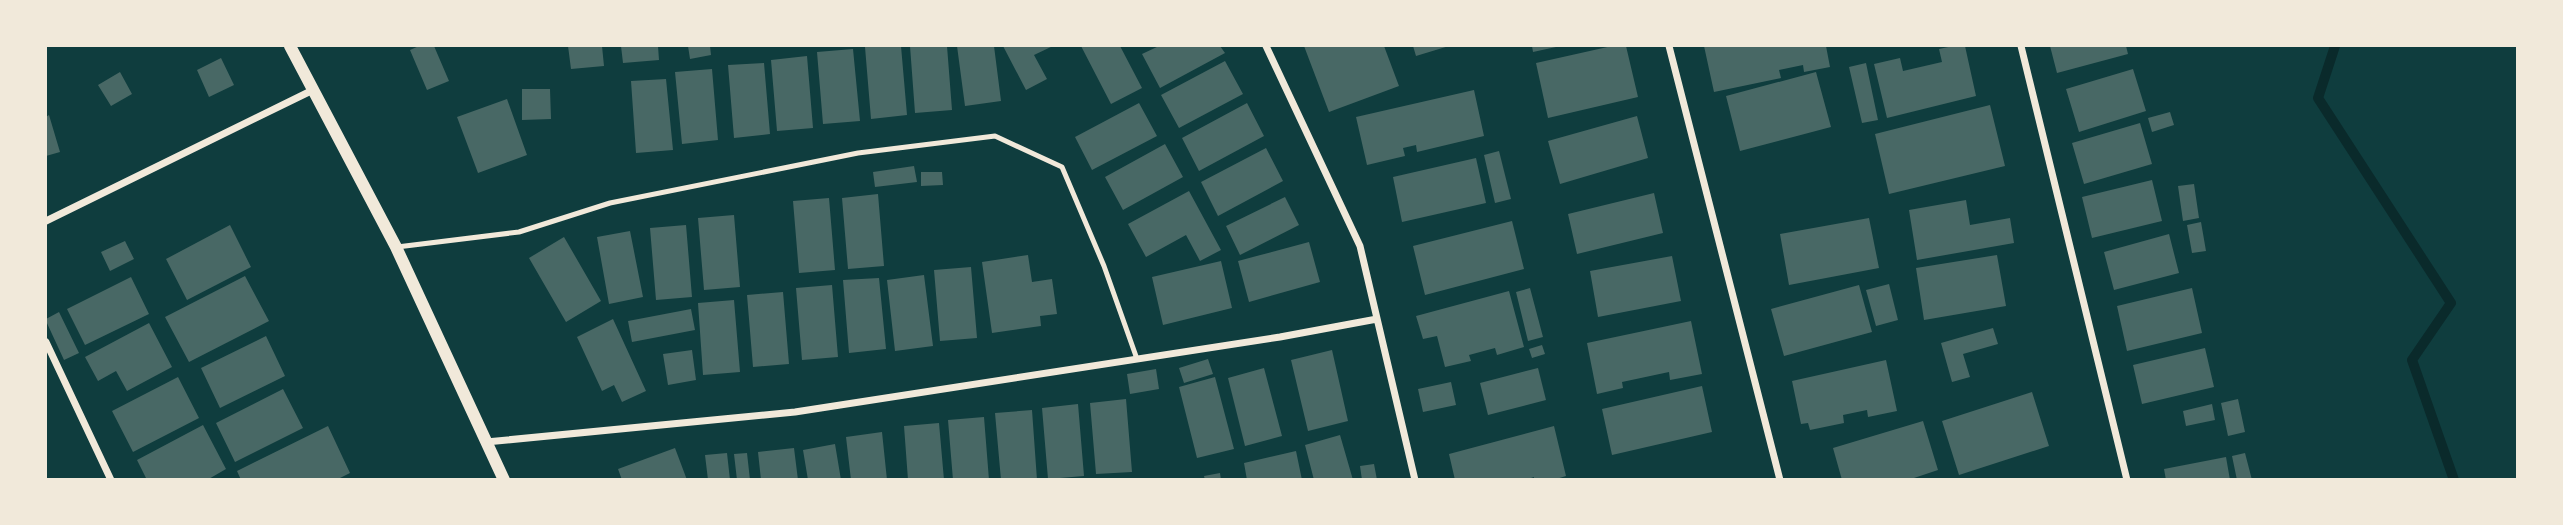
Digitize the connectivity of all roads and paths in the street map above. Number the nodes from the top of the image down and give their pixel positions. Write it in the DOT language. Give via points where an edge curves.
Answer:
graph roads {
  1 [pos="290,46"];
  2 [pos="1266,46"];
  3 [pos="1669,46"];
  4 [pos="2021,46"];
  5 [pos="313,90"];
  6 [pos="46,221"];
  7 [pos="396,247"];
  8 [pos="1377,319"];
  9 [pos="46,342"];
  10 [pos="1137,359"];
  11 [pos="486,442"];
  12 [pos="111,480"];
  13 [pos="504,480"];
  14 [pos="1415,480"];
  15 [pos="1780,480"];
  16 [pos="2127,480"];
  1 -- 5 [label="street"];
  2 -- 8 [label="street" via="1360,246"];
  3 -- 15 [label="street"];
  4 -- 16 [label="street"];
  5 -- 6 [label="street"];
  5 -- 7 [label="street"];
  7 -- 10 [label="lane" via="519,232 610,203 858,153 995,136 1062,167"];
  7 -- 11 [label="street"];
  8 -- 10 [label="street"];
  8 -- 14 [label="street"];
  9 -- 12 [label="street"];
  10 -- 11 [label="street" via="795,412"];
  11 -- 13 [label="street"];
}
